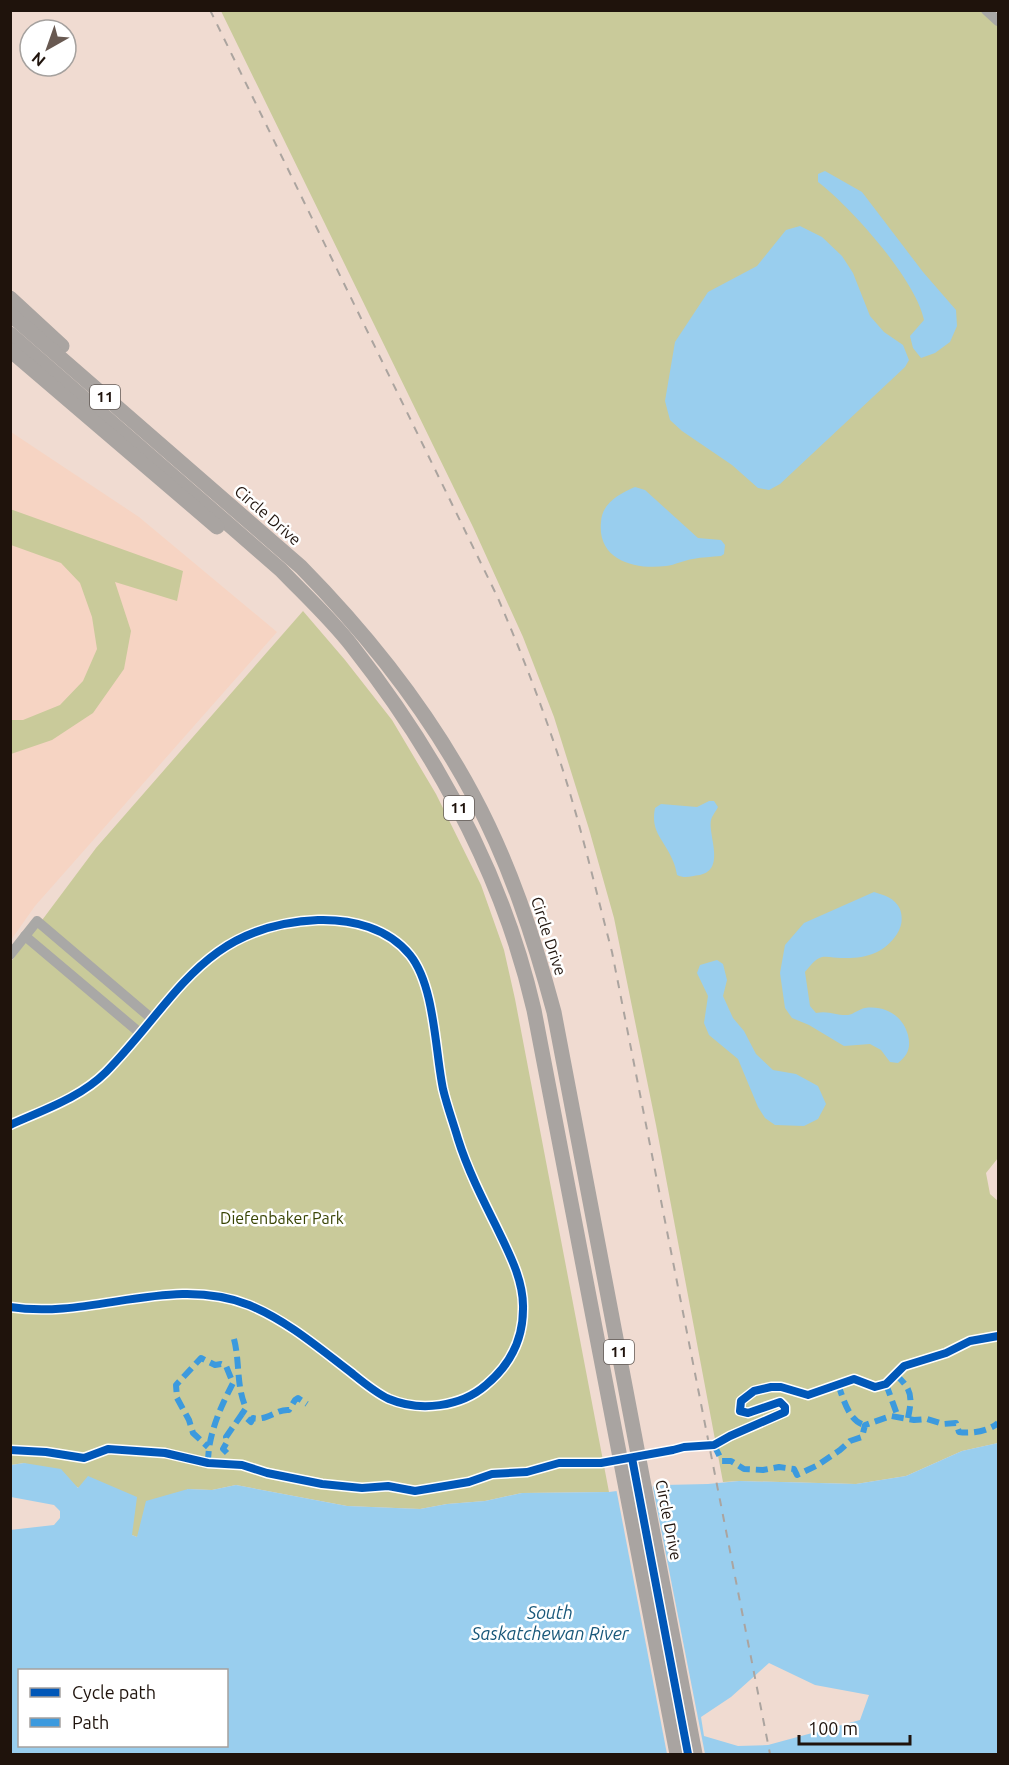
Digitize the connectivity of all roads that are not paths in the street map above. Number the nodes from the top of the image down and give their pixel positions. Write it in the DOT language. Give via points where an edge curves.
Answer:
graph roads {
  1 [pos="986,10"];
  2 [pos="999,21"];
  3 [pos="10,298"];
  4 [pos="10,314"];
  5 [pos="10,334"];
  6 [pos="10,350"];
  7 [pos="10,357"];
  8 [pos="70,402"];
  9 [pos="200,479"];
  10 [pos="368,668"];
  11 [pos="25,936"];
  12 [pos="10,955"];
  13 [pos="151,1018"];
  14 [pos="140,1033"];
  15 [pos="10,1125"];
  16 [pos="10,1307"];
  17 [pos="677,1755"];
  18 [pos="695,1755"];
  1 -- 2 [label="street"];
  3 -- 9 [label="highway" via="193,467"];
  4 -- 9 [label="highway, Circle Drive / 11"];
  5 -- 10 [label="highway, Circle Drive / 11" via="281,570"];
  6 -- 8 [label="highway"];
  7 -- 8 [label="highway"];
  8 -- 10 [label="highway" via="280,580"];
  9 -- 18 [label="highway, Circle Drive / 11" via="301,567 360,630 434,729 474,797 500,852 554,1012"];
  10 -- 17 [label="highway, Circle Drive / 11" via="432,760 484,858 526,976"];
  11 -- 12 [label="street"];
  11 -- 13 [label="street" via="37,921"];
  11 -- 14 [label="street"];
  13 -- 14 [label="street"];
  13 -- 16 [label="street" via="217,951 272,927 342,921 383,932 399,945 412,957 422,978 443,1090 460,1146 516,1269 524,1310 515,1350 508,1363 474,1394 433,1406 418,1405 391,1400 293,1329 233,1299 178,1293 65,1309"];
  14 -- 15 [label="street" via="105,1074 84,1090"];
}
